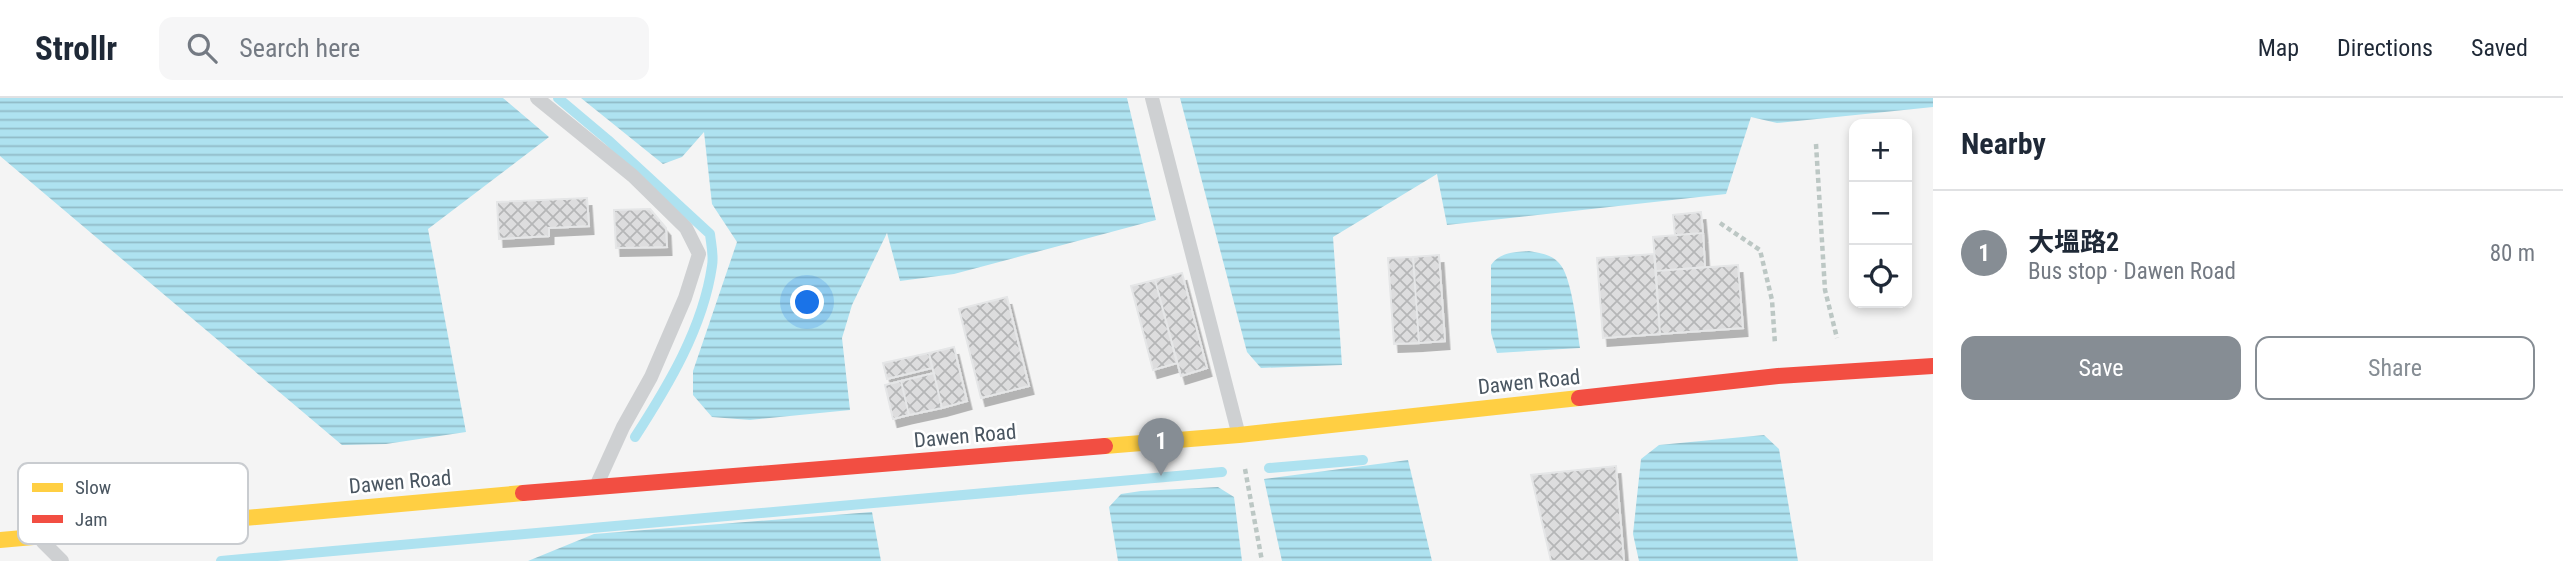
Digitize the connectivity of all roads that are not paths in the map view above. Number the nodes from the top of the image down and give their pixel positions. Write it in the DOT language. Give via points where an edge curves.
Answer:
graph roads {
  1 [pos="537,98"];
  2 [pos="1152,98"];
  3 [pos="1933,366"];
  4 [pos="1238,435"];
  5 [pos="596,486"];
  6 [pos="248,518"];
  7 [pos="18,539"];
  8 [pos="0,540"];
  9 [pos="45,544"];
  10 [pos="62,561"];
  1 -- 5 [label="lane" via="633,176 686,228 699,254 652,377 622,427"];
  2 -- 4 [label="lane"];
  3 -- 4 [label="street, Dawen Road" via="1778,376"];
  4 -- 5 [label="street, Dawen Road"];
  5 -- 6 [label="street, Dawen Road"];
  7 -- 8 [label="street, Dawen Road"];
  9 -- 10 [label="lane"];
}
